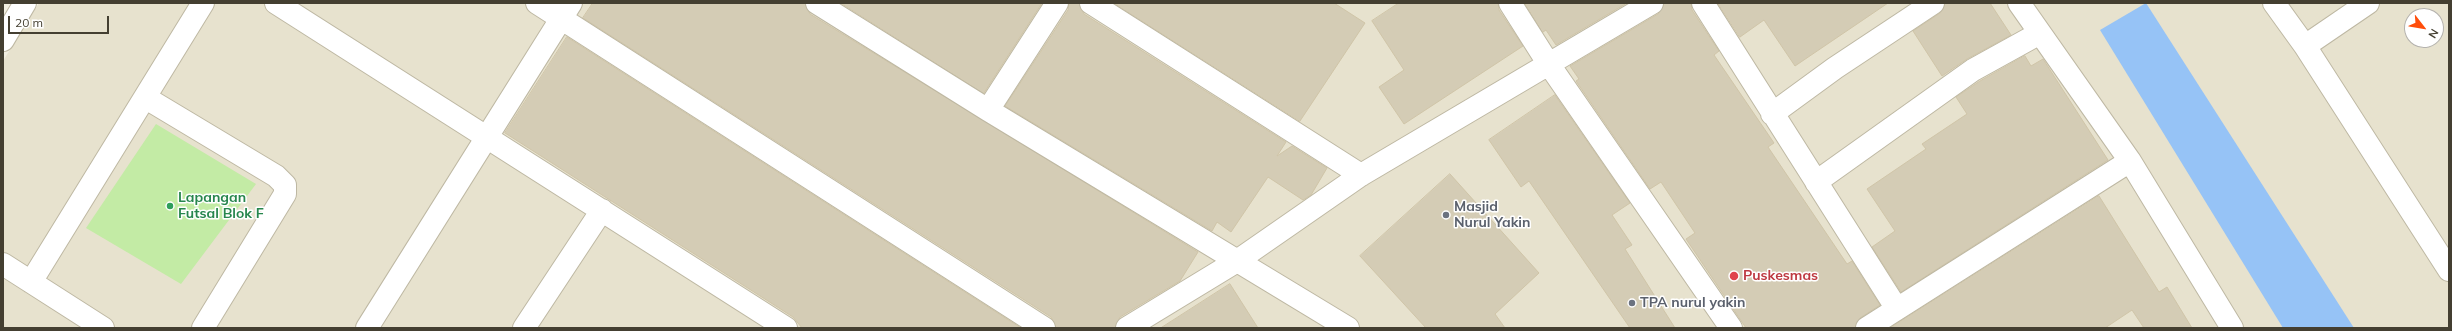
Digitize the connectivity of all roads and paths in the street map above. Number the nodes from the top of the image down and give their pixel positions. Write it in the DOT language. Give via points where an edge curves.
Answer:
graph roads {
  1 [pos="25,3"];
  2 [pos="203,3"];
  3 [pos="276,3"];
  4 [pos="537,3"];
  5 [pos="817,3"];
  6 [pos="1057,3"];
  7 [pos="1092,3"];
  8 [pos="1510,3"];
  9 [pos="1652,3"];
  10 [pos="1703,3"];
  11 [pos="1933,3"];
  12 [pos="2274,3"];
  13 [pos="2368,3"];
  14 [pos="2023,4"];
  15 [pos="566,11"];
  16 [pos="2040,33"];
  17 [pos="3,40"];
  18 [pos="2305,46"];
  19 [pos="1548,63"];
  20 [pos="146,98"];
  21 [pos="988,110"];
  22 [pos="1772,114"];
  23 [pos="485,137"];
  24 [pos="2130,161"];
  25 [pos="1361,175"];
  26 [pos="1816,182"];
  27 [pos="602,210"];
  28 [pos="1237,261"];
  29 [pos="3,264"];
  30 [pos="2449,270"];
  31 [pos="31,282"];
  32 [pos="1897,309"];
  33 [pos="104,328"];
  34 [pos="203,328"];
  35 [pos="367,328"];
  36 [pos="524,328"];
  37 [pos="786,328"];
  38 [pos="1044,328"];
  39 [pos="1127,328"];
  40 [pos="1348,328"];
  41 [pos="1731,328"];
  42 [pos="1867,328"];
  43 [pos="2232,328"];
  1 -- 17 [label="street"];
  2 -- 20 [label="street"];
  3 -- 23 [label="street"];
  4 -- 15 [label="street"];
  5 -- 21 [label="street"];
  6 -- 21 [label="street"];
  7 -- 25 [label="street"];
  8 -- 19 [label="street"];
  9 -- 19 [label="street"];
  10 -- 22 [label="street"];
  11 -- 22 [label="street" via="1834,68"];
  12 -- 18 [label="street"];
  13 -- 18 [label="street"];
  14 -- 16 [label="street"];
  15 -- 23 [label="street"];
  15 -- 38 [label="street"];
  16 -- 24 [label="street"];
  16 -- 26 [label="street" via="1973,70"];
  18 -- 30 [label="street"];
  19 -- 25 [label="street"];
  19 -- 41 [label="street"];
  20 -- 31 [label="street"];
  20 -- 34 [label="street" via="276,176 285,186 285,194"];
  21 -- 28 [label="street"];
  22 -- 26 [label="street"];
  23 -- 27 [label="street"];
  23 -- 35 [label="street"];
  24 -- 32 [label="street"];
  24 -- 43 [label="street"];
  25 -- 28 [label="street"];
  26 -- 32 [label="street"];
  27 -- 36 [label="street"];
  27 -- 37 [label="street"];
  28 -- 39 [label="street"];
  28 -- 40 [label="street"];
  29 -- 31 [label="street"];
  31 -- 33 [label="street"];
  32 -- 42 [label="street"];
}
